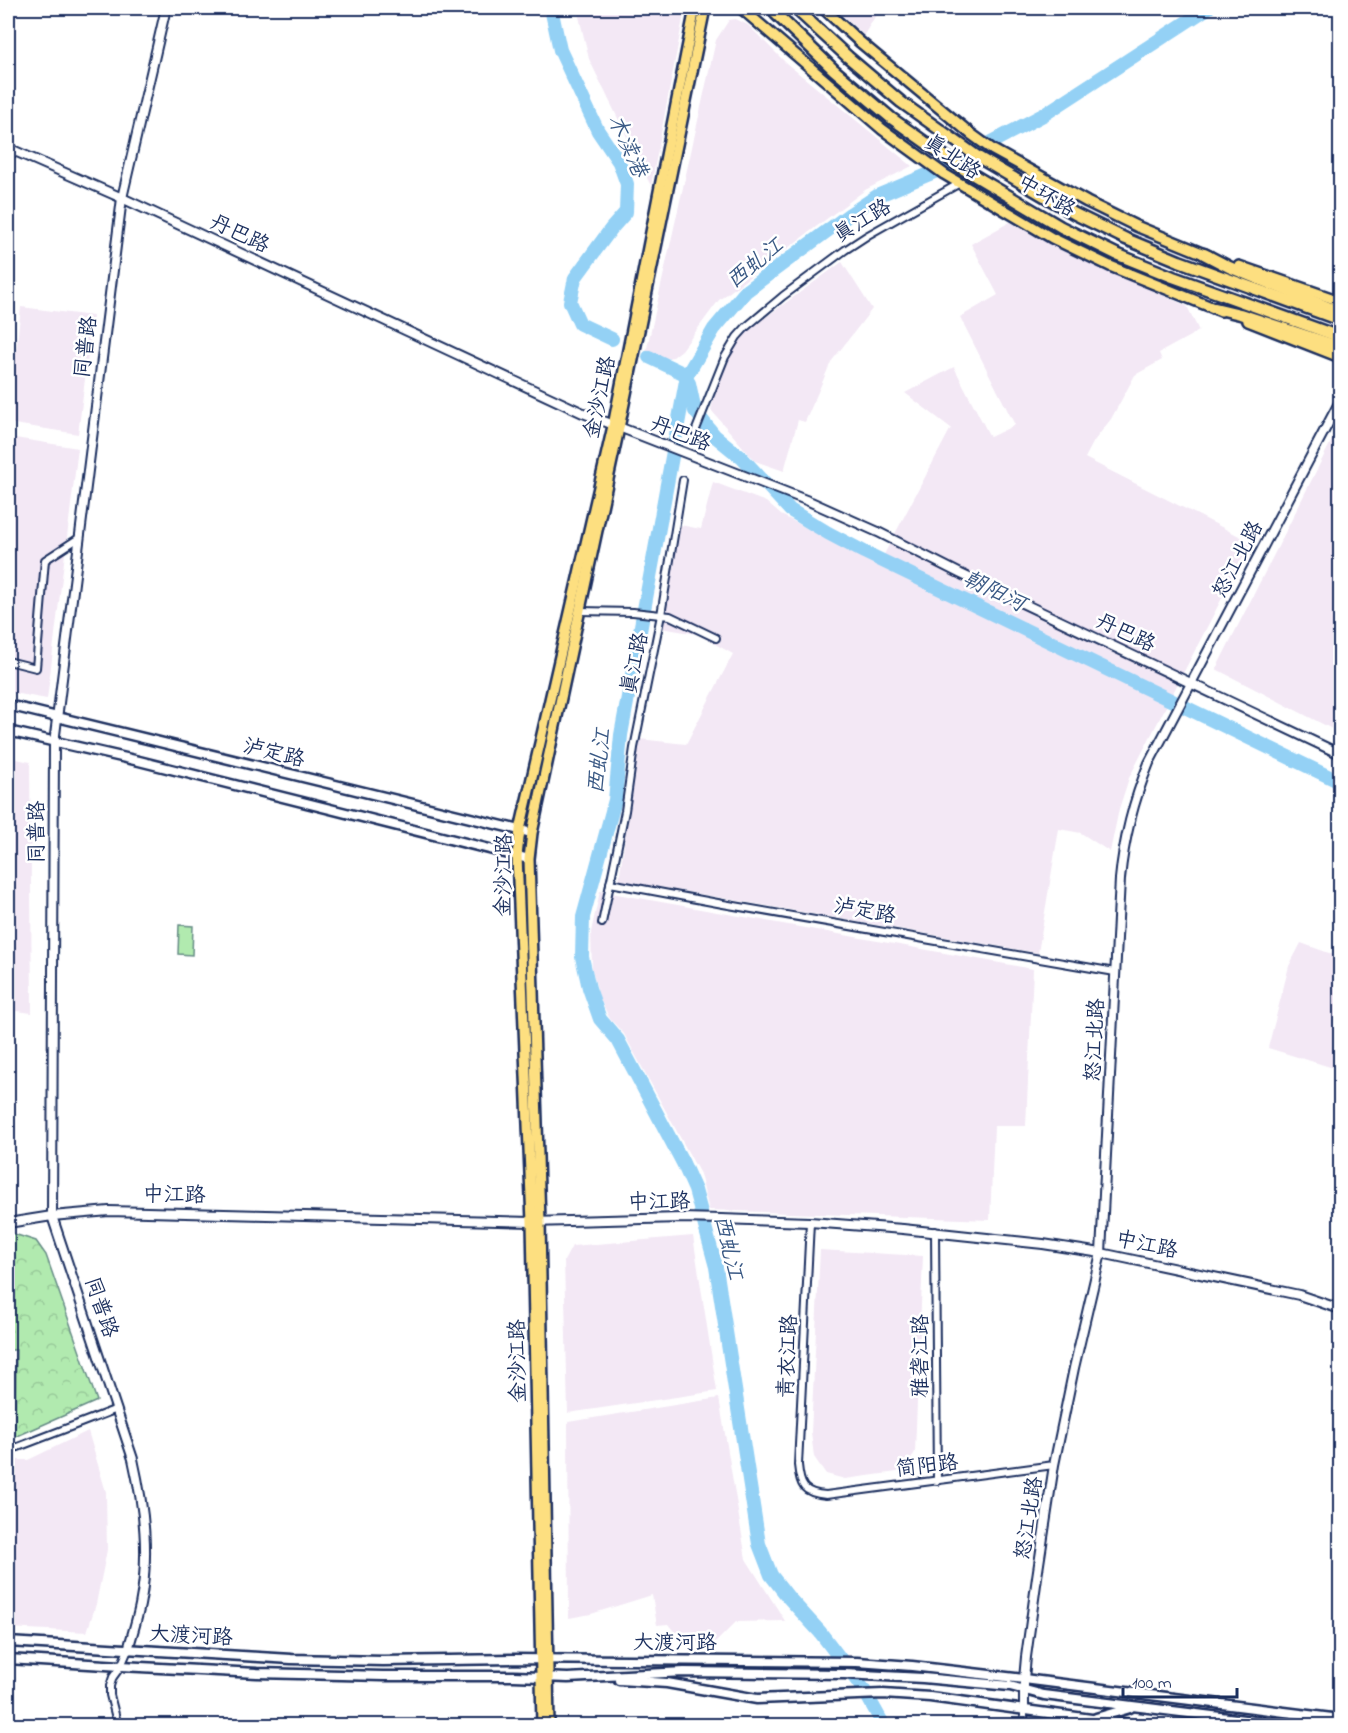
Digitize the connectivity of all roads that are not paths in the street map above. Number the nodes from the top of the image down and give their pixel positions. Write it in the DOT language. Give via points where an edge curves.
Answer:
graph roads {
  1 [pos="166,8"];
  2 [pos="695,8"];
  3 [pos="705,8"];
  4 [pos="741,8"];
  5 [pos="795,8"];
  6 [pos="823,8"];
  7 [pos="776,14"];
  8 [pos="8,148"];
  9 [pos="960,183"];
  10 [pos="122,198"];
  11 [pos="1204,254"];
  12 [pos="1341,301"];
  13 [pos="1215,308"];
  14 [pos="1341,312"];
  15 [pos="1341,320"];
  16 [pos="1341,338"];
  17 [pos="1341,347"];
  18 [pos="1341,357"];
  19 [pos="1341,401"];
  20 [pos="616,427"];
  21 [pos="695,432"];
  22 [pos="683,480"];
  23 [pos="79,538"];
  24 [pos="580,611"];
  25 [pos="658,615"];
  26 [pos="717,638"];
  27 [pos="8,662"];
  28 [pos="1192,683"];
  29 [pos="8,705"];
  30 [pos="56,717"];
  31 [pos="8,731"];
  32 [pos="54,743"];
  33 [pos="1341,754"];
  34 [pos="520,830"];
  35 [pos="532,833"];
  36 [pos="517,856"];
  37 [pos="529,859"];
  38 [pos="610,883"];
  39 [pos="602,923"];
  40 [pos="1115,972"];
  41 [pos="52,1216"];
  42 [pos="8,1222"];
  43 [pos="536,1222"];
  44 [pos="810,1222"];
  45 [pos="936,1232"];
  46 [pos="1101,1253"];
  47 [pos="1341,1309"];
  48 [pos="117,1409"];
  49 [pos="8,1449"];
  50 [pos="1054,1465"];
  51 [pos="937,1481"];
  52 [pos="804,1489"];
  53 [pos="8,1642"];
  54 [pos="128,1650"];
  55 [pos="8,1659"];
  56 [pos="544,1660"];
  57 [pos="121,1666"];
  58 [pos="545,1677"];
  59 [pos="607,1677"];
  60 [pos="1024,1679"];
  61 [pos="1024,1689"];
  62 [pos="1136,1707"];
  63 [pos="1024,1709"];
  64 [pos="1093,1719"];
  65 [pos="1341,1719"];
  66 [pos="118,1725"];
  67 [pos="542,1725"];
  68 [pos="549,1725"];
  69 [pos="1024,1725"];
  70 [pos="1143,1725"];
  71 [pos="1280,1725"];
  72 [pos="1293,1725"];
  1 -- 10 [label="street, 同普路"];
  2 -- 20 [label="main road, 金沙江路"];
  3 -- 20 [label="main road, 金沙江路"];
  4 -- 9 [label="main road, 真北路" via="882,129"];
  5 -- 15 [label="highway, 中环路" via="901,102 978,157 1075,214 1179,261"];
  6 -- 11 [label="main road, 真北路" via="993,150 1087,202"];
  7 -- 16 [label="highway, 中环路" via="891,118 960,167 1061,227 1173,277"];
  8 -- 10 [label="street, 丹巴路"];
  9 -- 13 [label="main road, 真北路" via="1052,238"];
  9 -- 21 [label="street, 真江路" via="845,250 753,321 730,347"];
  10 -- 20 [label="street, 丹巴路"];
  10 -- 23 [label="street, 同普路"];
  11 -- 12 [label="main road, 真北路"];
  11 -- 14 [label="highway"];
  13 -- 17 [label="highway"];
  13 -- 18 [label="main road, 真北路"];
  19 -- 28 [label="street, 怒江北路"];
  20 -- 24 [label="main road, 金沙江路"];
  20 -- 28 [label="street, 丹巴路" via="811,502"];
  20 -- 34 [label="main road, 金沙江路"];
  22 -- 25 [label="street, 真江路"];
  23 -- 27 [label="street" via="45,560 36,668"];
  23 -- 30 [label="street, 同普路"];
  24 -- 25 [label="street"];
  24 -- 35 [label="main road, 金沙江路"];
  25 -- 26 [label="street" via="670,616"];
  25 -- 38 [label="street, 真江路"];
  28 -- 33 [label="street, 丹巴路"];
  28 -- 40 [label="street, 怒江北路" via="1149,763 1129,818 1120,879"];
  29 -- 30 [label="main road, 泸定路"];
  30 -- 32 [label="street, 同普路"];
  30 -- 34 [label="main road, 泸定路"];
  31 -- 32 [label="main road, 泸定路"];
  32 -- 36 [label="main road, 泸定路"];
  32 -- 41 [label="street, 同普路"];
  34 -- 35 [label="main road, 泸定路"];
  34 -- 36 [label="main road, 金沙江路"];
  35 -- 37 [label="main road, 金沙江路"];
  36 -- 37 [label="main road, 泸定路"];
  36 -- 43 [label="main road, 金沙江路"];
  37 -- 43 [label="main road, 金沙江路"];
  38 -- 39 [label="street, 真江路"];
  38 -- 40 [label="street, 泸定路"];
  40 -- 46 [label="street, 怒江北路"];
  41 -- 42 [label="street, 中江路"];
  41 -- 43 [label="street, 中江路" via="109,1211"];
  41 -- 48 [label="street, 同普路"];
  43 -- 44 [label="street, 中江路" via="681,1218"];
  43 -- 56 [label="main road, 金沙江路"];
  44 -- 45 [label="street, 中江路"];
  44 -- 52 [label="street, 青衣江路" via="798,1465"];
  45 -- 46 [label="street, 中江路"];
  45 -- 51 [label="street, 雅砻江路"];
  46 -- 47 [label="street, 中江路" via="1299,1295"];
  46 -- 50 [label="street, 怒江北路"];
  48 -- 49 [label="street"];
  48 -- 54 [label="street, 同普路" via="134,1459 145,1535 140,1605"];
  50 -- 51 [label="street, 简阳路"];
  50 -- 60 [label="street, 怒江北路"];
  51 -- 52 [label="street, 简阳路" via="826,1495"];
  53 -- 54 [label="main road, 大渡河路"];
  54 -- 56 [label="main road, 大渡河路" via="325,1660"];
  54 -- 57 [label="street"];
  55 -- 57 [label="main road, 大渡河路"];
  56 -- 58 [label="main road, 金沙江路"];
  56 -- 60 [label="main road, 大渡河路" via="857,1662"];
  57 -- 58 [label="main road, 大渡河路"];
  57 -- 66 [label="street" via="110,1686"];
  58 -- 59 [label="main road, 大渡河路"];
  58 -- 67 [label="main road, 金沙江路"];
  58 -- 68 [label="main road, 金沙江路"];
  59 -- 61 [label="main road, 大渡河路" via="684,1672 844,1674"];
  59 -- 63 [label="main road, 大渡河路" via="757,1699 883,1694"];
  60 -- 61 [label="street, 怒江北路"];
  60 -- 65 [label="main road, 大渡河路"];
  61 -- 62 [label="main road, 大渡河路"];
  61 -- 63 [label="street, 怒江北路"];
  62 -- 64 [label="main road"];
  62 -- 71 [label="main road, 大渡河路"];
  63 -- 64 [label="main road, 大渡河路"];
  63 -- 69 [label="street, 怒江北路"];
  64 -- 70 [label="main road, 大渡河路"];
  71 -- 72 [label="main road, 大渡河路"];
}
